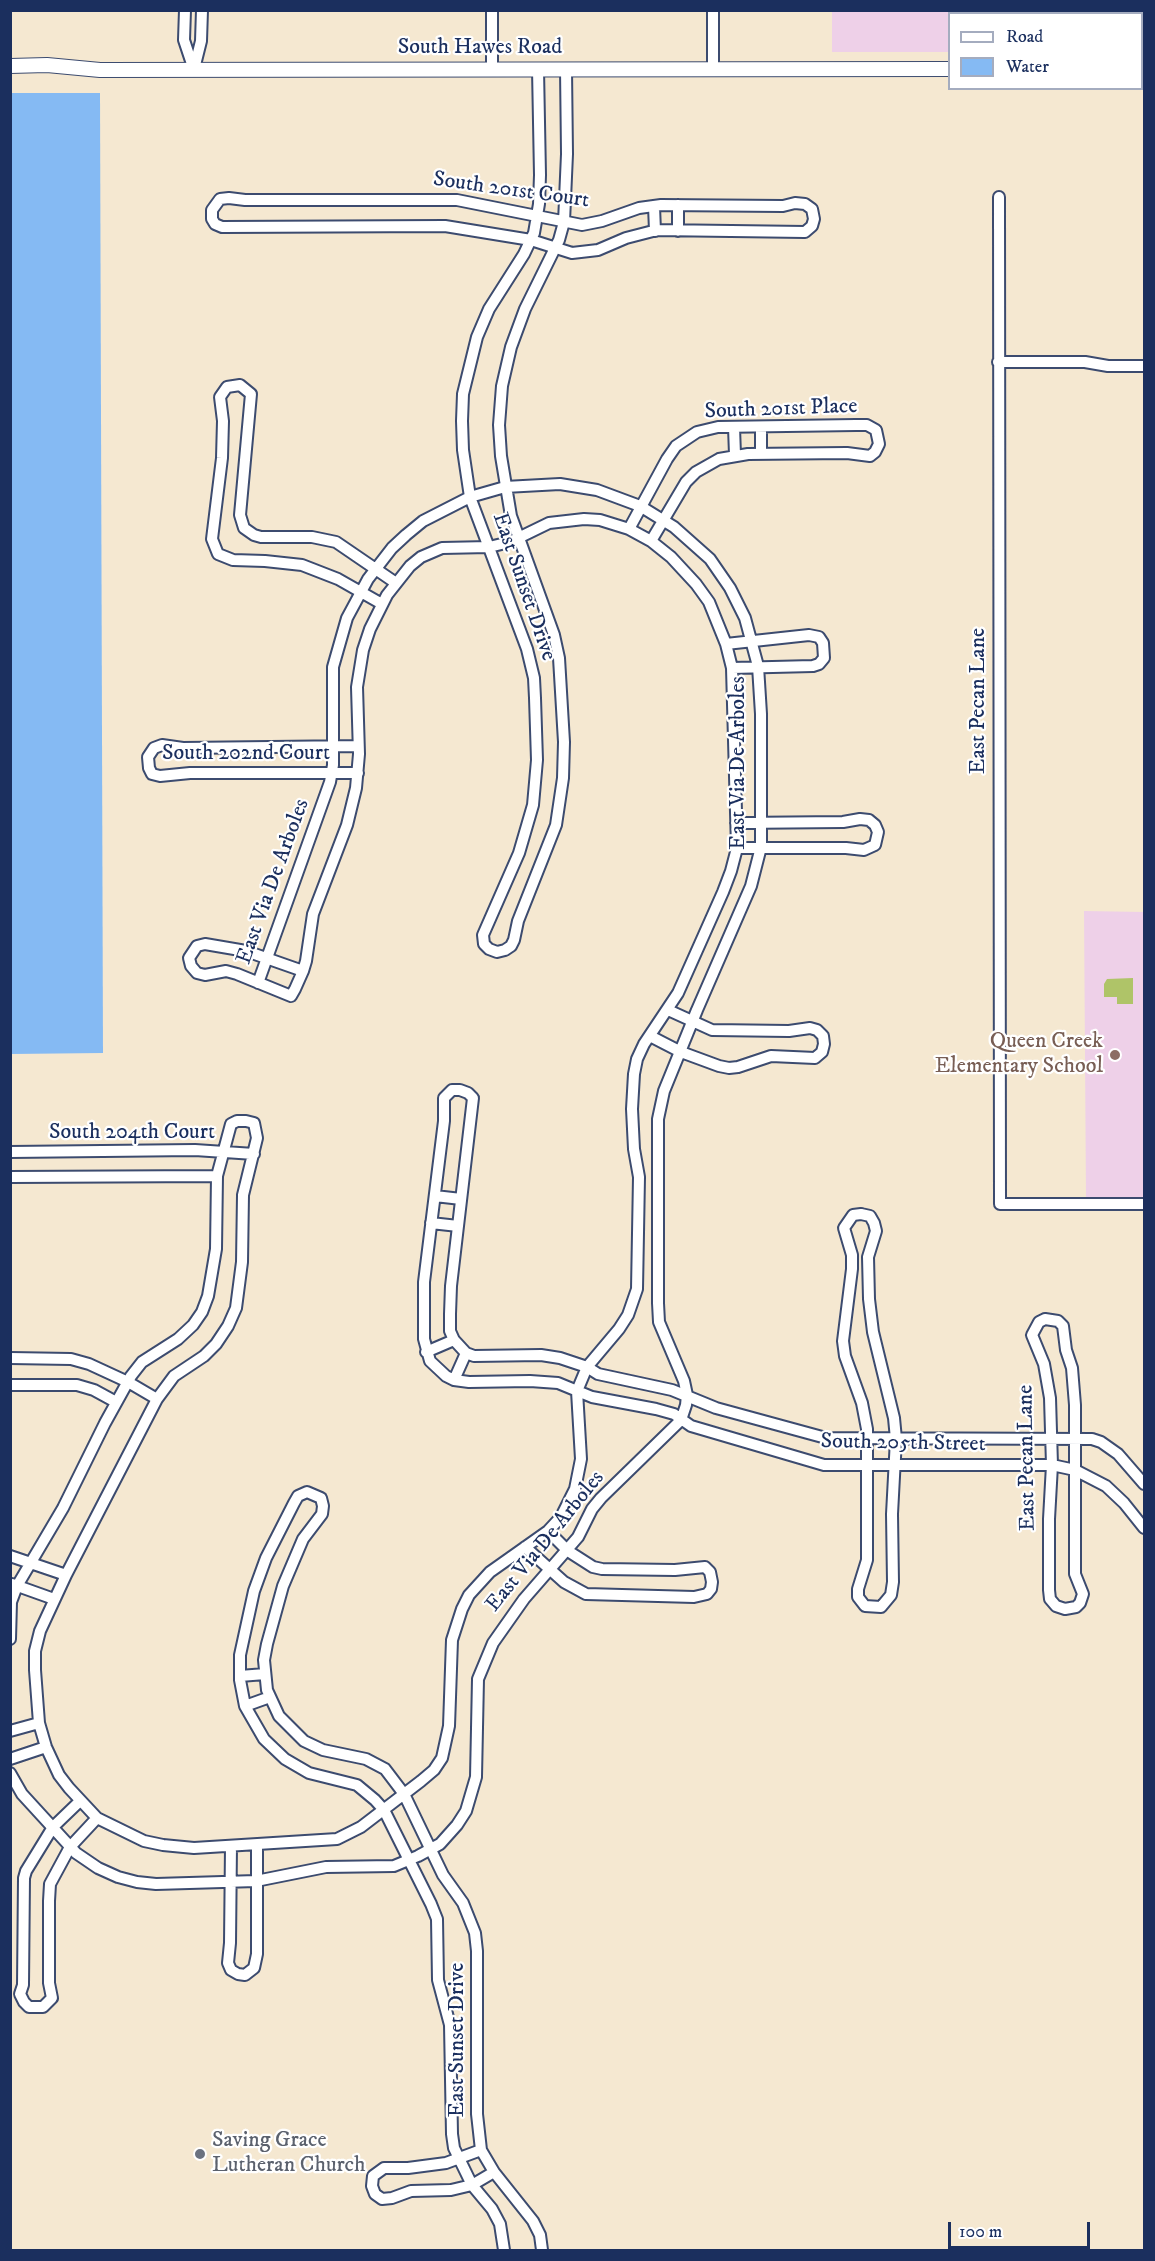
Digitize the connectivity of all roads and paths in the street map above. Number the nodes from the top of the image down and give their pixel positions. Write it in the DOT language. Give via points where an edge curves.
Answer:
graph roads {
  1 [pos="185,10"];
  2 [pos="202,10"];
  3 [pos="492,10"];
  4 [pos="713,10"];
  5 [pos="10,66"];
  6 [pos="713,68"];
  7 [pos="492,69"];
  8 [pos="538,69"];
  9 [pos="566,69"];
  10 [pos="948,69"];
  11 [pos="194,70"];
  12 [pos="999,197"];
  13 [pos="678,205"];
  14 [pos="654,206"];
  15 [pos="538,215"];
  16 [pos="564,222"];
  17 [pos="655,231"];
  18 [pos="678,231"];
  19 [pos="531,240"];
  20 [pos="556,249"];
  21 [pos="998,362"];
  22 [pos="1144,366"];
  23 [pos="734,427"];
  24 [pos="761,427"];
  25 [pos="761,454"];
  26 [pos="735,455"];
  27 [pos="505,487"];
  28 [pos="470,497"];
  29 [pos="640,506"];
  30 [pos="663,519"];
  31 [pos="629,529"];
  32 [pos="518,537"];
  33 [pos="651,541"];
  34 [pos="489,547"];
  35 [pos="375,570"];
  36 [pos="396,583"];
  37 [pos="360,591"];
  38 [pos="382,604"];
  39 [pos="752,639"];
  40 [pos="726,644"];
  41 [pos="758,666"];
  42 [pos="732,668"];
  43 [pos="333,746"];
  44 [pos="358,746"];
  45 [pos="332,773"];
  46 [pos="358,773"];
  47 [pos="736,823"];
  48 [pos="762,823"];
  49 [pos="761,847"];
  50 [pos="736,848"];
  51 [pos="267,958"];
  52 [pos="303,971"];
  53 [pos="258,982"];
  54 [pos="668,1011"];
  55 [pos="692,1022"];
  56 [pos="650,1036"];
  57 [pos="681,1052"];
  58 [pos="10,1152"];
  59 [pos="224,1152"];
  60 [pos="254,1154"];
  61 [pos="217,1176"];
  62 [pos="10,1177"];
  63 [pos="435,1196"];
  64 [pos="461,1199"];
  65 [pos="1144,1204"];
  66 [pos="431,1223"];
  67 [pos="458,1226"];
  68 [pos="454,1340"];
  69 [pos="426,1352"];
  70 [pos="466,1353"];
  71 [pos="10,1358"];
  72 [pos="587,1367"];
  73 [pos="454,1380"];
  74 [pos="128,1382"];
  75 [pos="10,1385"];
  76 [pos="577,1391"];
  77 [pos="687,1395"];
  78 [pos="157,1399"];
  79 [pos="116,1402"];
  80 [pos="681,1420"];
  81 [pos="1050,1438"];
  82 [pos="1076,1438"];
  83 [pos="866,1439"];
  84 [pos="896,1439"];
  85 [pos="895,1465"];
  86 [pos="867,1466"];
  87 [pos="1052,1466"];
  88 [pos="1075,1470"];
  89 [pos="1144,1484"];
  90 [pos="1144,1528"];
  91 [pos="548,1531"];
  92 [pos="525,1547"];
  93 [pos="568,1551"];
  94 [pos="10,1556"];
  95 [pos="30,1563"];
  96 [pos="549,1571"];
  97 [pos="66,1575"];
  98 [pos="14,1585"];
  99 [pos="54,1599"];
  100 [pos="10,1639"];
  101 [pos="265,1674"];
  102 [pos="240,1676"];
  103 [pos="270,1697"];
  104 [pos="245,1707"];
  105 [pos="39,1723"];
  106 [pos="10,1731"];
  107 [pos="46,1747"];
  108 [pos="10,1759"];
  109 [pos="10,1773"];
  110 [pos="404,1794"];
  111 [pos="80,1801"];
  112 [pos="384,1810"];
  113 [pos="98,1818"];
  114 [pos="53,1827"];
  115 [pos="256,1845"];
  116 [pos="231,1846"];
  117 [pos="70,1847"];
  118 [pos="431,1849"];
  119 [pos="413,1859"];
  120 [pos="231,1881"];
  121 [pos="256,1881"];
  122 [pos="481,2150"];
  123 [pos="458,2158"];
  124 [pos="494,2172"];
  125 [pos="472,2185"];
  126 [pos="504,2250"];
  127 [pos="542,2250"];
  1 -- 11 [label="street" via="184,40"];
  2 -- 11 [label="street" via="201,41"];
  3 -- 7 [label="street"];
  4 -- 6 [label="street"];
  5 -- 11 [label="main road, South Hawes Road"];
  6 -- 9 [label="main road, South Hawes Road"];
  6 -- 10 [label="main road, South Hawes Road"];
  7 -- 8 [label="main road, South Hawes Road"];
  7 -- 11 [label="main road, South Hawes Road"];
  8 -- 9 [label="main road, South Hawes Road"];
  8 -- 15 [label="street, East Sunset Drive"];
  9 -- 16 [label="street, East Sunset Drive"];
  12 -- 21 [label="street, East Pecan Lane"];
  13 -- 14 [label="street, South 201st Court"];
  13 -- 18 [label="street"];
  13 -- 18 [label="street, South 201st Court" via="805,204 812,209 814,219 805,232"];
  14 -- 16 [label="street, South 201st Court" via="625,211 592,224"];
  14 -- 17 [label="street"];
  15 -- 16 [label="street, South 201st Court"];
  15 -- 19 [label="street, East Sunset Drive"];
  15 -- 19 [label="street, South 201st Court" via="437,199 229,198 220,199 212,210 212,219 222,227 426,225"];
  16 -- 20 [label="street, East Sunset Drive"];
  17 -- 18 [label="street, South 201st Court"];
  17 -- 20 [label="street, South 201st Court" via="587,252"];
  19 -- 20 [label="street, South 201st Court"];
  19 -- 28 [label="street, East Sunset Drive" via="489,309 468,367 462,421"];
  20 -- 27 [label="street, East Sunset Drive" via="525,309 502,386 499,425"];
  21 -- 22 [label="street"];
  21 -- 65 [label="street, East Pecan Lane" via="1000,1204"];
  23 -- 24 [label="street, South 201st Place"];
  23 -- 26 [label="street"];
  23 -- 29 [label="street, South 201st Place" via="706,429 681,442"];
  24 -- 25 [label="street"];
  24 -- 25 [label="street, South 201st Place" via="867,425 876,430 879,444 870,456"];
  25 -- 26 [label="street, South 201st Place"];
  26 -- 30 [label="street, South 201st Place" via="696,472"];
  27 -- 28 [label="street, East Via De Arboles"];
  27 -- 29 [label="street, East Via De Arboles" via="581,487"];
  27 -- 32 [label="street, East Sunset Drive"];
  28 -- 34 [label="street, East Sunset Drive"];
  28 -- 35 [label="street, East Via De Arboles" via="423,521 392,548"];
  29 -- 30 [label="street, East Via De Arboles"];
  29 -- 31 [label="street, South 201st Place"];
  30 -- 33 [label="street, South 201st Place"];
  30 -- 39 [label="street, East Via De Arboles" via="710,559 734,596"];
  31 -- 32 [label="street, East Via De Arboles" via="584,519 549,523"];
  31 -- 33 [label="street, East Via De Arboles"];
  32 -- 34 [label="street, East Via De Arboles"];
  32 -- 34 [label="street, East Sunset Drive" via="559,658 563,778 556,825 514,940 511,946 497,952 484,944 483,935 527,829 537,760 531,665"];
  33 -- 40 [label="street, East Via De Arboles" via="696,584 709,602"];
  34 -- 36 [label="street, East Via De Arboles" via="453,547 431,552"];
  35 -- 36 [label="street"];
  35 -- 37 [label="street, East Via De Arboles"];
  35 -- 37 [label="street" via="336,542 312,537 261,537 244,528 240,515 251,394 240,386 227,387 220,397 222,458 212,539 218,554 233,560 302,565"];
  36 -- 38 [label="street, East Via De Arboles"];
  37 -- 38 [label="street"];
  37 -- 43 [label="street, East Via De Arboles" via="347,618 333,667"];
  38 -- 44 [label="street, East Via De Arboles" via="359,668"];
  39 -- 40 [label="street"];
  39 -- 41 [label="street, East Via De Arboles"];
  39 -- 41 [label="street" via="809,635 819,637 823,643 824,658 819,664"];
  40 -- 42 [label="street, East Via De Arboles"];
  41 -- 42 [label="street"];
  41 -- 48 [label="street, East Via De Arboles"];
  42 -- 47 [label="street, East Via De Arboles"];
  43 -- 44 [label="street, South 202nd Court"];
  43 -- 45 [label="street, East Via De Arboles"];
  43 -- 45 [label="street, South 202nd Court" via="162,745 154,748 148,758 148,768 160,776"];
  44 -- 46 [label="street, East Via De Arboles"];
  45 -- 46 [label="street, South 202nd Court"];
  45 -- 51 [label="street, East Via De Arboles" via="325,802"];
  46 -- 52 [label="street, East Via De Arboles" via="347,825 313,914"];
  47 -- 48 [label="street"];
  47 -- 50 [label="street, East Via De Arboles"];
  48 -- 49 [label="street, East Via De Arboles"];
  48 -- 49 [label="street" via="860,819 869,820 878,832 875,845 864,850"];
  49 -- 50 [label="street"];
  49 -- 55 [label="street, East Via De Arboles" via="751,886"];
  50 -- 54 [label="street, East Via De Arboles" via="723,892"];
  51 -- 52 [label="street"];
  51 -- 53 [label="street, East Via De Arboles"];
  51 -- 53 [label="street" via="237,948 205,944 197,946 189,958 197,973 226,971"];
  52 -- 53 [label="street, East Via De Arboles" via="291,996"];
  54 -- 55 [label="street"];
  54 -- 56 [label="street, East Via De Arboles"];
  55 -- 57 [label="street, East Via De Arboles"];
  55 -- 57 [label="street" via="723,1031 810,1028 823,1036 824,1044 815,1058 771,1056 738,1067 719,1066"];
  56 -- 57 [label="street"];
  56 -- 72 [label="street, East Via De Arboles" via="637,1059 633,1090 632,1130 639,1177 637,1289 628,1315"];
  57 -- 77 [label="street, East Via De Arboles" via="664,1091 658,1119 658,1303 664,1338"];
  58 -- 59 [label="street, South 204th Court"];
  59 -- 60 [label="street, South 204th Court"];
  59 -- 60 [label="street" via="231,1124 246,1121 254,1123 256,1130"];
  59 -- 61 [label="street"];
  60 -- 78 [label="street" via="244,1182 242,1262 236,1308 216,1344 174,1376"];
  61 -- 62 [label="street, South 204th Court"];
  61 -- 74 [label="street" via="216,1250 202,1312 178,1339 142,1362"];
  63 -- 64 [label="street"];
  63 -- 64 [label="street" via="444,1098 452,1090 460,1090 473,1098"];
  63 -- 66 [label="street"];
  64 -- 67 [label="street"];
  66 -- 67 [label="street"];
  66 -- 69 [label="street" via="424,1282"];
  67 -- 68 [label="street" via="450,1295 450,1331"];
  68 -- 69 [label="street"];
  68 -- 70 [label="street"];
  69 -- 73 [label="street" via="436,1370"];
  70 -- 72 [label="street, South 205th Street" via="552,1356"];
  70 -- 73 [label="street"];
  71 -- 74 [label="street" via="71,1359"];
  72 -- 76 [label="street, East Via De Arboles"];
  72 -- 77 [label="street, South 205th Street" via="598,1374"];
  73 -- 76 [label="street, South 205th Street" via="558,1383"];
  74 -- 78 [label="street"];
  74 -- 79 [label="street"];
  75 -- 79 [label="street" via="77,1385"];
  76 -- 80 [label="street, South 205th Street" via="674,1414"];
  76 -- 91 [label="street, East Via De Arboles" via="579,1473 569,1504"];
  77 -- 80 [label="street"];
  77 -- 83 [label="street, South 205th Street" via="716,1408 813,1436"];
  78 -- 97 [label="street"];
  79 -- 95 [label="street" via="63,1509"];
  80 -- 86 [label="street, South 205th Street" via="813,1462"];
  80 -- 93 [label="street, East Via De Arboles" via="601,1498"];
  81 -- 82 [label="street, South 205th Street"];
  81 -- 82 [label="street, East Pecan Lane" via="1048,1382 1032,1335 1045,1319 1063,1326 1072,1368"];
  81 -- 84 [label="street, South 205th Street"];
  81 -- 87 [label="street, East Pecan Lane"];
  82 -- 88 [label="street, East Pecan Lane"];
  82 -- 89 [label="street, South 205th Street" via="1092,1439 1109,1447"];
  83 -- 84 [label="street, South 205th Street"];
  83 -- 84 [label="street" via="866,1417 843,1341 852,1269 844,1228 853,1215 861,1214 870,1216 876,1231 868,1257 869,1299"];
  83 -- 86 [label="street"];
  84 -- 85 [label="street"];
  85 -- 86 [label="street, South 205th Street"];
  85 -- 86 [label="street" via="893,1582 887,1602 881,1607 865,1606 858,1597 867,1560"];
  85 -- 87 [label="street, South 205th Street"];
  87 -- 88 [label="street, South 205th Street"];
  87 -- 88 [label="street, East Pecan Lane" via="1050,1599 1065,1609 1076,1607 1083,1594 1075,1574"];
  88 -- 90 [label="street, South 205th Street" via="1106,1486"];
  91 -- 92 [label="street, East Via De Arboles"];
  91 -- 93 [label="street"];
  92 -- 96 [label="street"];
  92 -- 110 [label="street, East Via De Arboles" via="490,1572 462,1609 452,1640 449,1726 442,1758 434,1770"];
  93 -- 96 [label="street, East Via De Arboles"];
  93 -- 96 [label="street" via="602,1569 705,1567 710,1572 711,1589 694,1597 595,1595 576,1590"];
  94 -- 95 [label="street"];
  95 -- 97 [label="street"];
  95 -- 98 [label="street"];
  96 -- 118 [label="street, East Via De Arboles" via="510,1617 484,1663 478,1679 476,1777 472,1793 457,1825"];
  97 -- 99 [label="street"];
  98 -- 99 [label="street"];
  98 -- 100 [label="street"];
  99 -- 105 [label="street" via="35,1651"];
  101 -- 102 [label="street"];
  101 -- 102 [label="street, East Sunset Drive" via="267,1644 283,1586 303,1539 322,1514 321,1498 315,1494 298,1496 266,1558 246,1622"];
  101 -- 103 [label="street, East Sunset Drive"];
  102 -- 104 [label="street"];
  103 -- 104 [label="street"];
  103 -- 110 [label="street, East Sunset Drive" via="279,1716 304,1741 377,1764"];
  104 -- 112 [label="street, East Sunset Drive" via="264,1739 285,1759 309,1773 357,1785"];
  105 -- 106 [label="street"];
  105 -- 107 [label="street"];
  107 -- 108 [label="street"];
  107 -- 111 [label="street" via="59,1775"];
  109 -- 114 [label="street" via="22,1794"];
  110 -- 112 [label="street, East Via De Arboles"];
  110 -- 118 [label="street, East Sunset Drive"];
  111 -- 113 [label="street"];
  111 -- 114 [label="street"];
  112 -- 115 [label="street, East Via De Arboles" via="337,1839"];
  112 -- 119 [label="street, East Sunset Drive"];
  113 -- 116 [label="street" via="127,1834 163,1845"];
  113 -- 117 [label="street"];
  114 -- 117 [label="street"];
  114 -- 117 [label="street" via="24,1878 21,1994 29,2007 43,2007 52,1998 49,1890"];
  115 -- 116 [label="street, East Via De Arboles"];
  115 -- 121 [label="street"];
  116 -- 120 [label="street"];
  117 -- 120 [label="street" via="98,1868 137,1882"];
  118 -- 119 [label="street, East Via De Arboles"];
  118 -- 122 [label="street, East Sunset Drive" via="443,1875 464,1903 475,1933 477,2114"];
  119 -- 121 [label="street, East Via De Arboles" via="394,1866 318,1868"];
  119 -- 123 [label="street, East Sunset Drive" via="437,1919 438,1980 450,2025 452,2134"];
  120 -- 121 [label="street, East Via De Arboles"];
  120 -- 121 [label="street" via="228,1963 231,1970 245,1975 251,1973 256,1962"];
  122 -- 123 [label="street"];
  122 -- 124 [label="street, East Sunset Drive"];
  123 -- 125 [label="street, East Sunset Drive"];
  123 -- 125 [label="street" via="433,2165 384,2168 373,2176 375,2194 382,2199 411,2191"];
  124 -- 125 [label="street"];
  124 -- 127 [label="street, East Sunset Drive" via="527,2211 540,2235"];
  125 -- 126 [label="street, East Sunset Drive" via="500,2224"];
}
